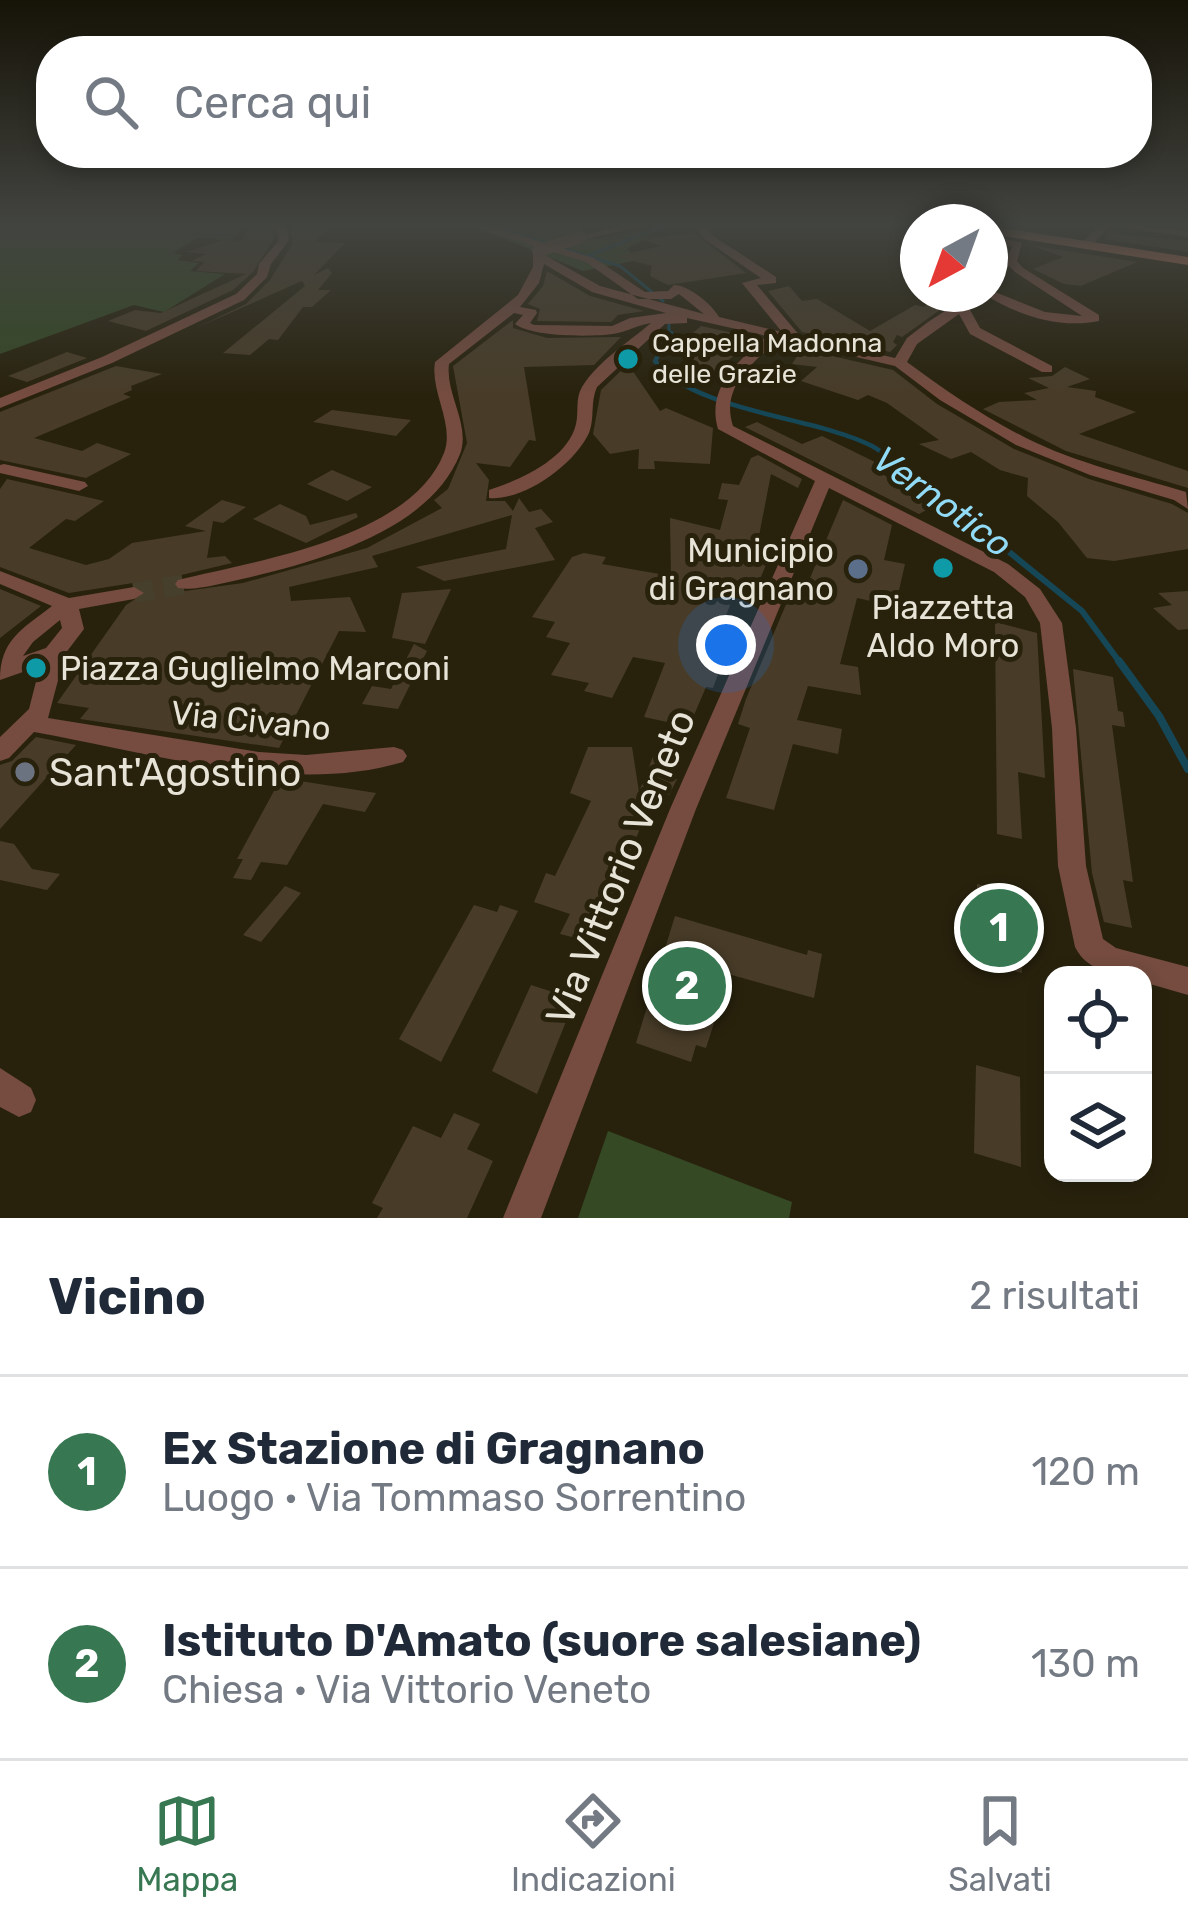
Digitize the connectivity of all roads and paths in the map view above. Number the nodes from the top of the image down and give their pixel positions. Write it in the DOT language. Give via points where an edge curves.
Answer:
graph roads {
  1 [pos="257,281"];
  2 [pos="534,281"];
  3 [pos="583,281"];
  4 [pos="622,281"];
  5 [pos="767,281"];
  6 [pos="1036,281"];
  7 [pos="655,303"];
  8 [pos="1008,303"];
  9 [pos="510,308"];
  10 [pos="958,312"];
  11 [pos="966,312"];
  12 [pos="686,318"];
  13 [pos="713,320"];
  14 [pos="774,337"];
  15 [pos="798,342"];
  16 [pos="900,363"];
  17 [pos="1047,369"];
  18 [pos="0,403"];
  19 [pos="1,472"];
  20 [pos="824,481"];
  21 [pos="79,486"];
  22 [pos="495,494"];
  23 [pos="1188,504"];
  24 [pos="0,577"];
  25 [pos="185,584"];
  26 [pos="134,593"];
  27 [pos="67,605"];
  28 [pos="43,623"];
  29 [pos="0,646"];
  30 [pos="54,653"];
  31 [pos="1,672"];
  32 [pos="11,736"];
  33 [pos="394,755"];
  34 [pos="1188,981"];
  35 [pos="522,1218"];
  1 -- 18 [label="street" via="240,297"];
  2 -- 9 [label="street"];
  3 -- 7 [label="street"];
  4 -- 7 [label="street"];
  5 -- 15 [label="street" via="748,284"];
  6 -- 8 [label="street" via="1094,317 1076,322"];
  7 -- 12 [label="street"];
  7 -- 13 [label="street" via="679,288"];
  9 -- 12 [label="street" via="531,313 522,324 531,329 614,330"];
  9 -- 25 [label="street" via="442,362 453,452 433,486 359,538"];
  10 -- 16 [label="street" via="914,336"];
  11 -- 17 [label="street" via="975,331"];
  12 -- 13 [label="street"];
  12 -- 22 [label="street" via="662,320 596,378 585,393 583,430 563,453 519,488"];
  13 -- 14 [label="street"];
  14 -- 15 [label="street"];
  14 -- 20 [label="street" via="734,372 723,402 726,428"];
  15 -- 16 [label="street"];
  16 -- 23 [label="street" via="1022,442"];
  19 -- 21 [label="street"];
  20 -- 34 [label="street" via="1001,568 1033,593 1051,623 1072,866 1090,947"];
  20 -- 35 [label="street, Via Vittorio Veneto" via="683,809"];
  24 -- 27 [label="street"];
  26 -- 27 [label="street"];
  27 -- 28 [label="street"];
  27 -- 30 [label="street" via="73,629"];
  28 -- 29 [label="street"];
  28 -- 31 [label="street"];
  30 -- 31 [label="street"];
  30 -- 32 [label="street" via="45,701"];
  32 -- 33 [label="street, Via Civano" via="330,764"];
}
